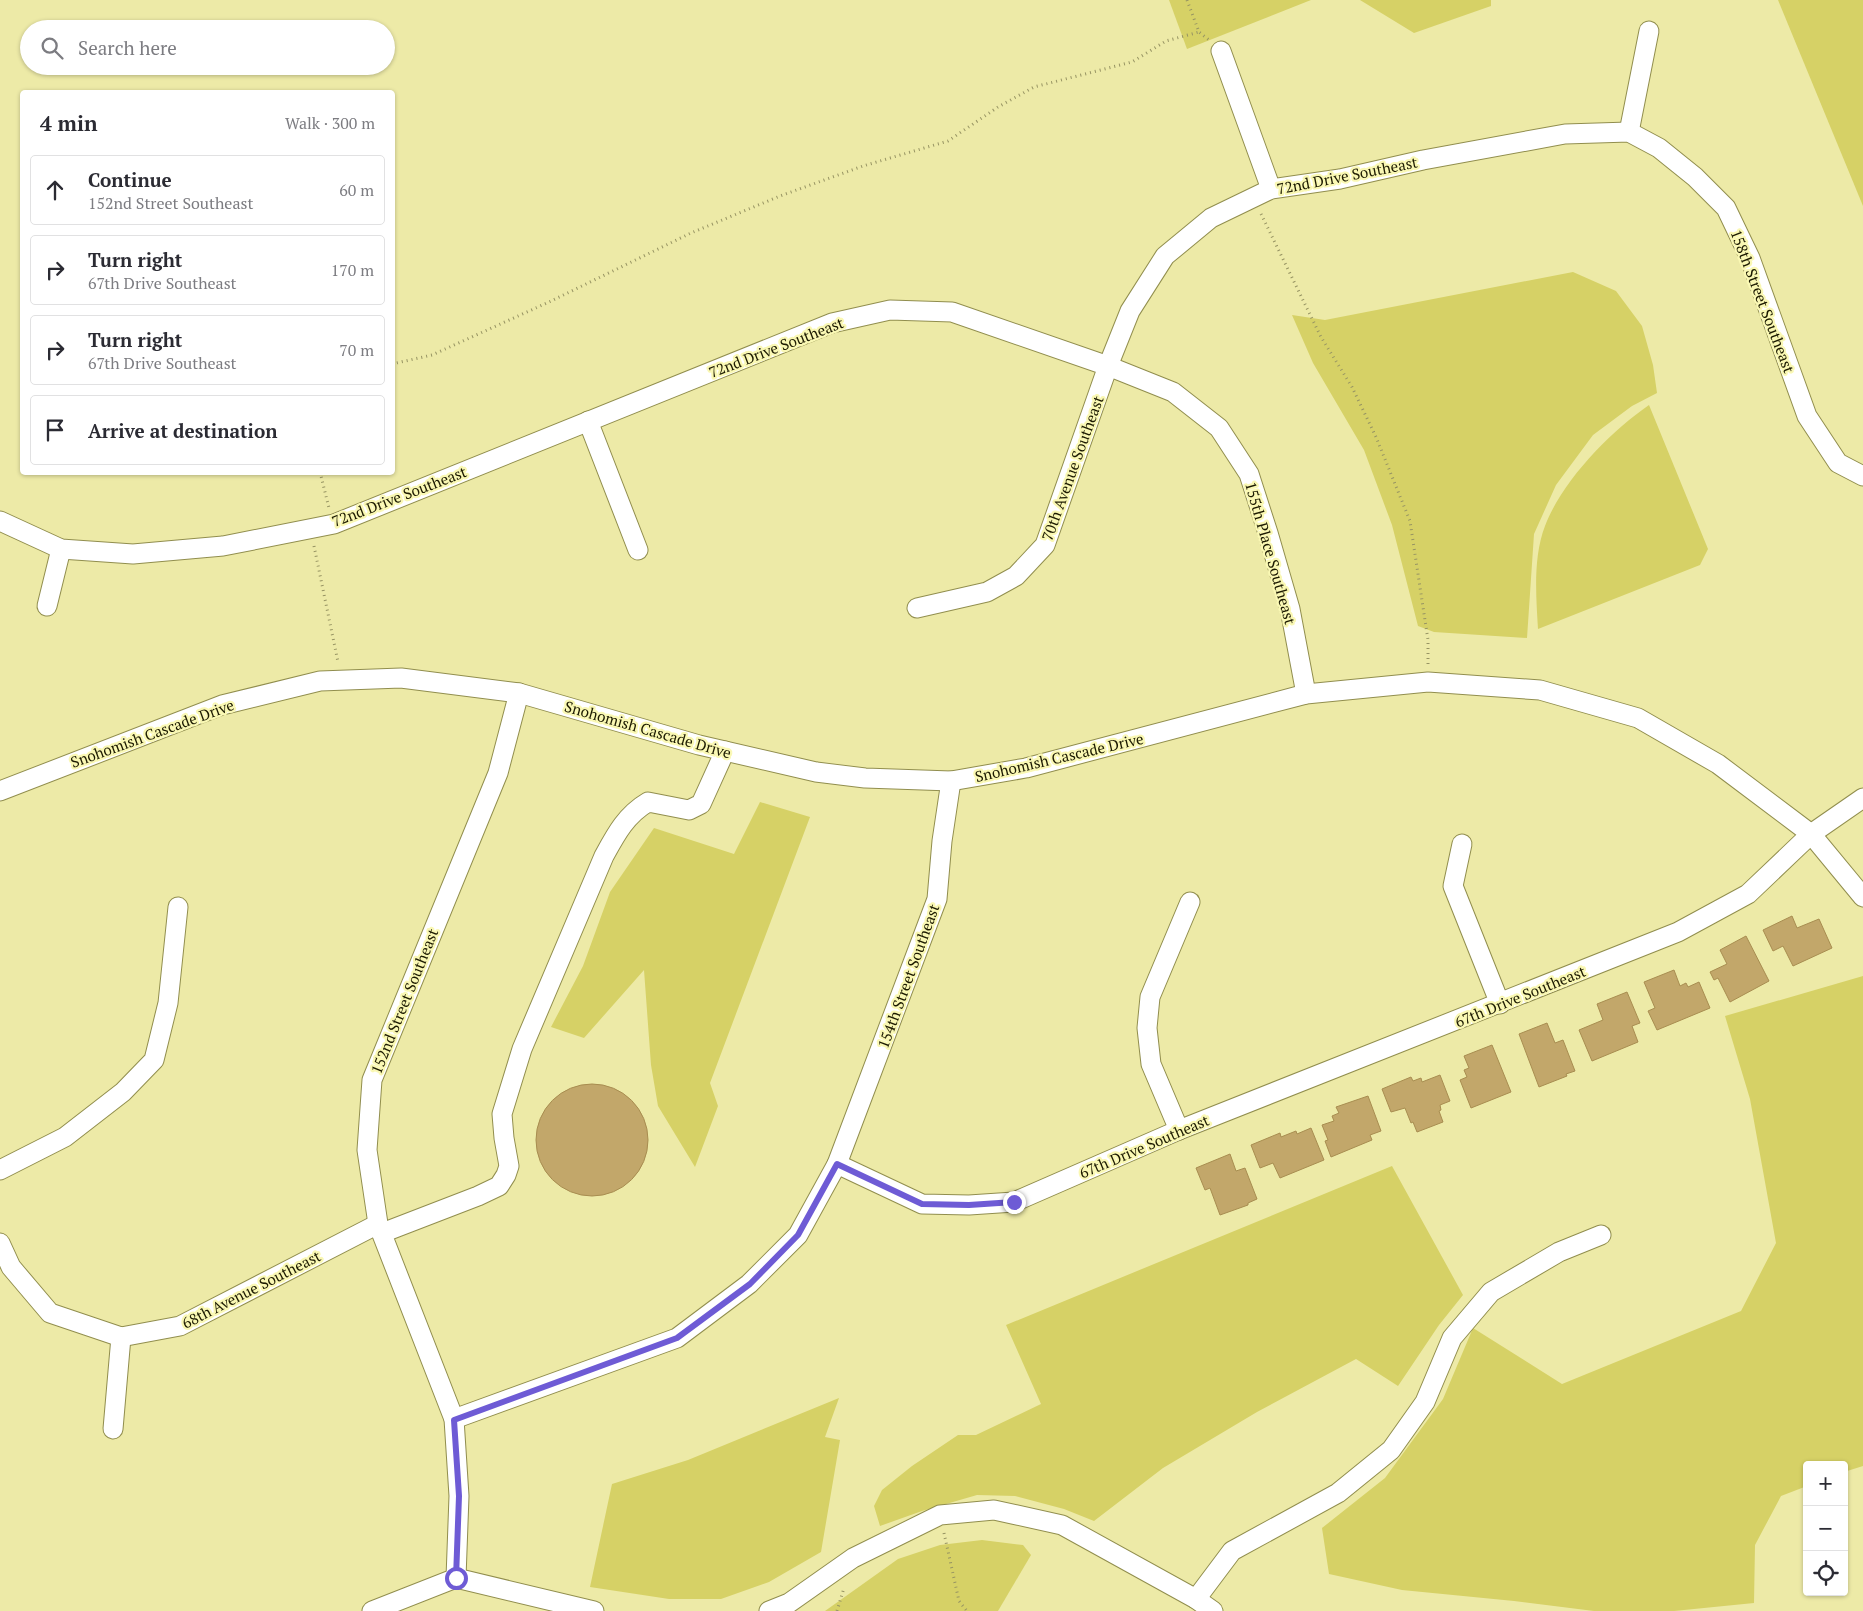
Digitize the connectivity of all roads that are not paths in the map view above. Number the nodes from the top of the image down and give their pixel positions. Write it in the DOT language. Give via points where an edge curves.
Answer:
graph roads {
  1 [pos="1649,30"];
  2 [pos="1220,51"];
  3 [pos="1629,132"];
  4 [pos="1271,189"];
  5 [pos="1108,366"];
  6 [pos="588,421"];
  7 [pos="1863,476"];
  8 [pos="0,521"];
  9 [pos="61,549"];
  10 [pos="638,550"];
  11 [pos="47,606"];
  12 [pos="917,608"];
  13 [pos="519,693"];
  14 [pos="1306,694"];
  15 [pos="725,751"];
  16 [pos="951,781"];
  17 [pos="0,791"];
  18 [pos="1863,798"];
  19 [pos="1812,834"];
  20 [pos="1462,844"];
  21 [pos="1863,897"];
  22 [pos="1190,902"];
  23 [pos="178,907"];
  24 [pos="1500,1004"];
  25 [pos="1179,1130"];
  26 [pos="837,1164"];
  27 [pos="0,1170"];
  28 [pos="380,1229"];
  29 [pos="1601,1235"];
  30 [pos="0,1243"];
  31 [pos="121,1337"];
  32 [pos="454,1420"];
  33 [pos="113,1428"];
  34 [pos="456,1578"];
  35 [pos="1196,1599"];
  36 [pos="372,1611"];
  37 [pos="594,1611"];
  38 [pos="769,1611"];
  39 [pos="1213,1611"];
  1 -- 3 [label="street"];
  2 -- 4 [label="street"];
  3 -- 4 [label="street, 72nd Drive Southeast" via="1565,134 1340,179"];
  3 -- 7 [label="street, 158th Street Southeast" via="1659,148 1726,208 1750,258 1807,416 1838,463"];
  4 -- 5 [label="street, 72nd Drive Southeast" via="1211,218 1165,256 1130,310"];
  5 -- 6 [label="street, 72nd Drive Southeast" via="952,312 890,310 832,323"];
  5 -- 12 [label="street, 70th Avenue Southeast" via="1046,545 1016,576 987,592"];
  5 -- 14 [label="street, 155th Place Southeast" via="1173,392 1219,428 1248,474 1290,609"];
  6 -- 9 [label="street, 72nd Drive Southeast" via="334,524 223,546 134,554"];
  6 -- 10 [label="street"];
  8 -- 9 [label="street, 72nd Drive Southeast"];
  9 -- 11 [label="street"];
  13 -- 15 [label="street, Snohomish Cascade Drive"];
  13 -- 17 [label="street, Snohomish Cascade Drive" via="401,678 320,681 222,705"];
  13 -- 28 [label="street, 152nd Street Southeast" via="498,773 372,1080 366,1150"];
  14 -- 16 [label="street, Snohomish Cascade Drive" via="1026,768"];
  14 -- 19 [label="street, Snohomish Cascade Drive" via="1428,682 1540,690 1638,718 1718,764"];
  15 -- 16 [label="street, Snohomish Cascade Drive" via="816,772 865,778"];
  15 -- 28 [label="street, 68th Avenue Southeast" via="701,804 689,810 648,802 635,810 619,828 604,856 522,1049 502,1114 509,1166 499,1186"];
  16 -- 26 [label="street, 154th Street Southeast" via="937,899"];
  18 -- 19 [label="street, 67th Drive Southeast"];
  19 -- 21 [label="street, Snohomish Cascade Drive"];
  19 -- 24 [label="street, 67th Drive Southeast" via="1748,894 1687,928"];
  20 -- 24 [label="street" via="1453,886"];
  22 -- 25 [label="street" via="1150,997 1147,1028 1151,1064"];
  23 -- 27 [label="street" via="168,1002 154,1060 123,1092 65,1137"];
  24 -- 25 [label="street, 67th Drive Southeast"];
  25 -- 26 [label="street, 67th Drive Southeast" via="1014,1202 922,1204"];
  26 -- 32 [label="street" via="798,1235 750,1284 677,1338"];
  28 -- 31 [label="street, 68th Avenue Southeast" via="180,1326"];
  28 -- 32 [label="street, 152nd Street Southeast"];
  29 -- 35 [label="street" via="1559,1252 1491,1292 1452,1338 1425,1402 1391,1450 1338,1493 1232,1551"];
  30 -- 31 [label="street" via="10,1267 50,1313"];
  31 -- 33 [label="street"];
  32 -- 34 [label="street, 152nd Street Southeast" via="459,1496"];
  34 -- 36 [label="street"];
  34 -- 37 [label="street"];
  35 -- 38 [label="street" via="1062,1525 994,1510 940,1515 853,1558 789,1603"];
  35 -- 39 [label="street"];
}
